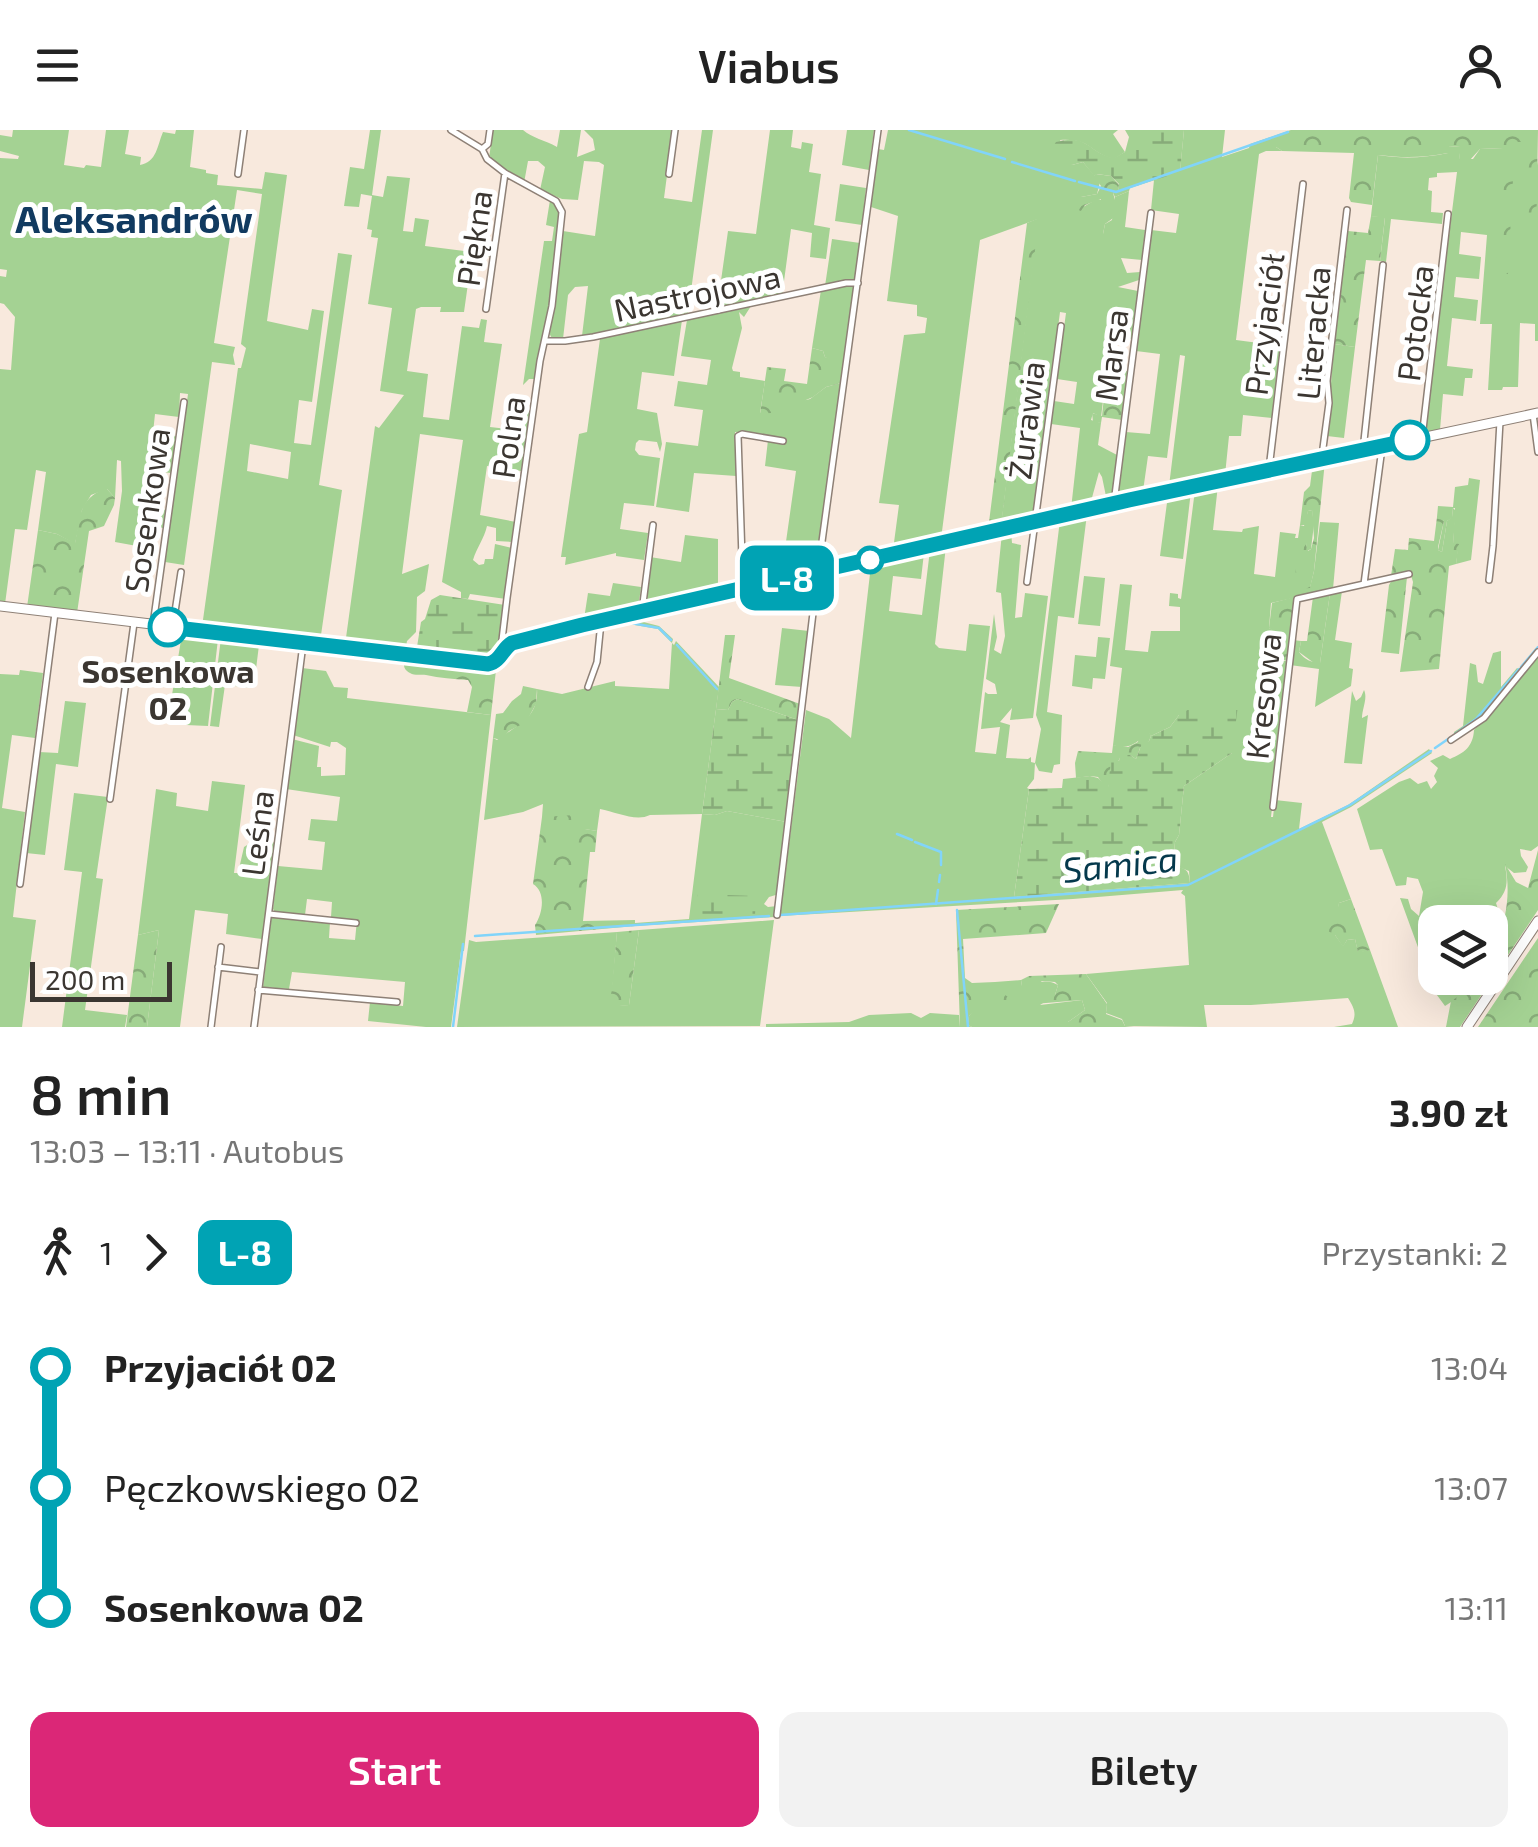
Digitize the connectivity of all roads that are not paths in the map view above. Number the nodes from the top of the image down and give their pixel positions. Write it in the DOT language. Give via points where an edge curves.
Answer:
graph roads {
  1 [pos="244,130"];
  2 [pos="450,130"];
  3 [pos="490,130"];
  4 [pos="675,130"];
  5 [pos="878,130"];
  6 [pos="482,150"];
  7 [pos="505,173"];
  8 [pos="238,174"];
  9 [pos="669,174"];
  10 [pos="1303,184"];
  11 [pos="1346,210"];
  12 [pos="1151,213"];
  13 [pos="1448,214"];
  14 [pos="1383,265"];
  15 [pos="858,284"];
  16 [pos="486,310"];
  17 [pos="1060,326"];
  18 [pos="544,340"];
  19 [pos="184,402"];
  20 [pos="1535,414"];
  21 [pos="1500,421"];
  22 [pos="1422,438"];
  23 [pos="784,440"];
  24 [pos="1382,446"];
  25 [pos="1363,450"];
  26 [pos="1538,452"];
  27 [pos="1324,459"];
  28 [pos="1269,470"];
  29 [pos="1114,503"];
  30 [pos="1035,521"];
  31 [pos="653,525"];
  32 [pos="818,571"];
  33 [pos="181,572"];
  34 [pos="1409,574"];
  35 [pos="1489,580"];
  36 [pos="1027,582"];
  37 [pos="1364,584"];
  38 [pos="742,588"];
  39 [pos="0,606"];
  40 [pos="642,611"];
  41 [pos="54,613"];
  42 [pos="602,620"];
  43 [pos="134,623"];
  44 [pos="153,625"];
  45 [pos="173,628"];
  46 [pos="304,644"];
  47 [pos="504,649"];
  48 [pos="1538,652"];
  49 [pos="588,687"];
  50 [pos="1452,740"];
  51 [pos="110,799"];
  52 [pos="1273,807"];
  53 [pos="20,884"];
  54 [pos="269,914"];
  55 [pos="777,915"];
  56 [pos="1538,920"];
  57 [pos="356,923"];
  58 [pos="221,947"];
  59 [pos="218,966"];
  60 [pos="260,972"];
  61 [pos="258,990"];
  62 [pos="397,1002"];
  63 [pos="211,1027"];
  64 [pos="254,1027"];
  65 [pos="1467,1027"];
  1 -- 8 [label="street"];
  2 -- 6 [label="street"];
  3 -- 6 [label="street"];
  4 -- 9 [label="street"];
  5 -- 15 [label="street"];
  6 -- 7 [label="street"];
  7 -- 16 [label="street, Piękna"];
  7 -- 18 [label="street, Polna" via="559,203 562,212"];
  10 -- 28 [label="street, Przyjaciół"];
  11 -- 27 [label="street, Literacka"];
  12 -- 29 [label="street, Marsa"];
  13 -- 22 [label="street, Potocka"];
  14 -- 25 [label="street"];
  15 -- 18 [label="street, Nastrojowa" via="565,342"];
  15 -- 32 [label="street"];
  17 -- 30 [label="street, Żurawia"];
  18 -- 47 [label="street, Polna"];
  19 -- 44 [label="street, Sosenkowa"];
  20 -- 21 [label="street"];
  20 -- 26 [label="street"];
  21 -- 22 [label="street"];
  21 -- 35 [label="street"];
  22 -- 24 [label="street"];
  23 -- 38 [label="street" via="738,436"];
  24 -- 25 [label="street"];
  24 -- 37 [label="street"];
  25 -- 27 [label="street"];
  27 -- 28 [label="street"];
  28 -- 29 [label="street"];
  29 -- 30 [label="street"];
  30 -- 32 [label="street"];
  30 -- 36 [label="street, Żurawia"];
  31 -- 40 [label="street"];
  32 -- 38 [label="street"];
  32 -- 55 [label="street"];
  33 -- 45 [label="street"];
  34 -- 37 [label="street, Kresowa"];
  37 -- 52 [label="street, Kresowa" via="1296,601"];
  38 -- 40 [label="street"];
  39 -- 41 [label="street"];
  40 -- 42 [label="street"];
  41 -- 43 [label="street"];
  41 -- 53 [label="street"];
  42 -- 47 [label="street"];
  42 -- 49 [label="street"];
  43 -- 44 [label="street"];
  43 -- 51 [label="street"];
  44 -- 45 [label="street"];
  45 -- 46 [label="street"];
  46 -- 47 [label="street" via="480,664 495,662"];
  46 -- 54 [label="street, Leśna"];
  48 -- 50 [label="street" via="1484,718"];
  54 -- 57 [label="street"];
  54 -- 60 [label="street, Leśna"];
  56 -- 65 [label="street"];
  58 -- 59 [label="street"];
  59 -- 60 [label="street"];
  59 -- 63 [label="street"];
  60 -- 61 [label="street, Leśna"];
  61 -- 62 [label="street"];
  61 -- 64 [label="street, Leśna"];
}
